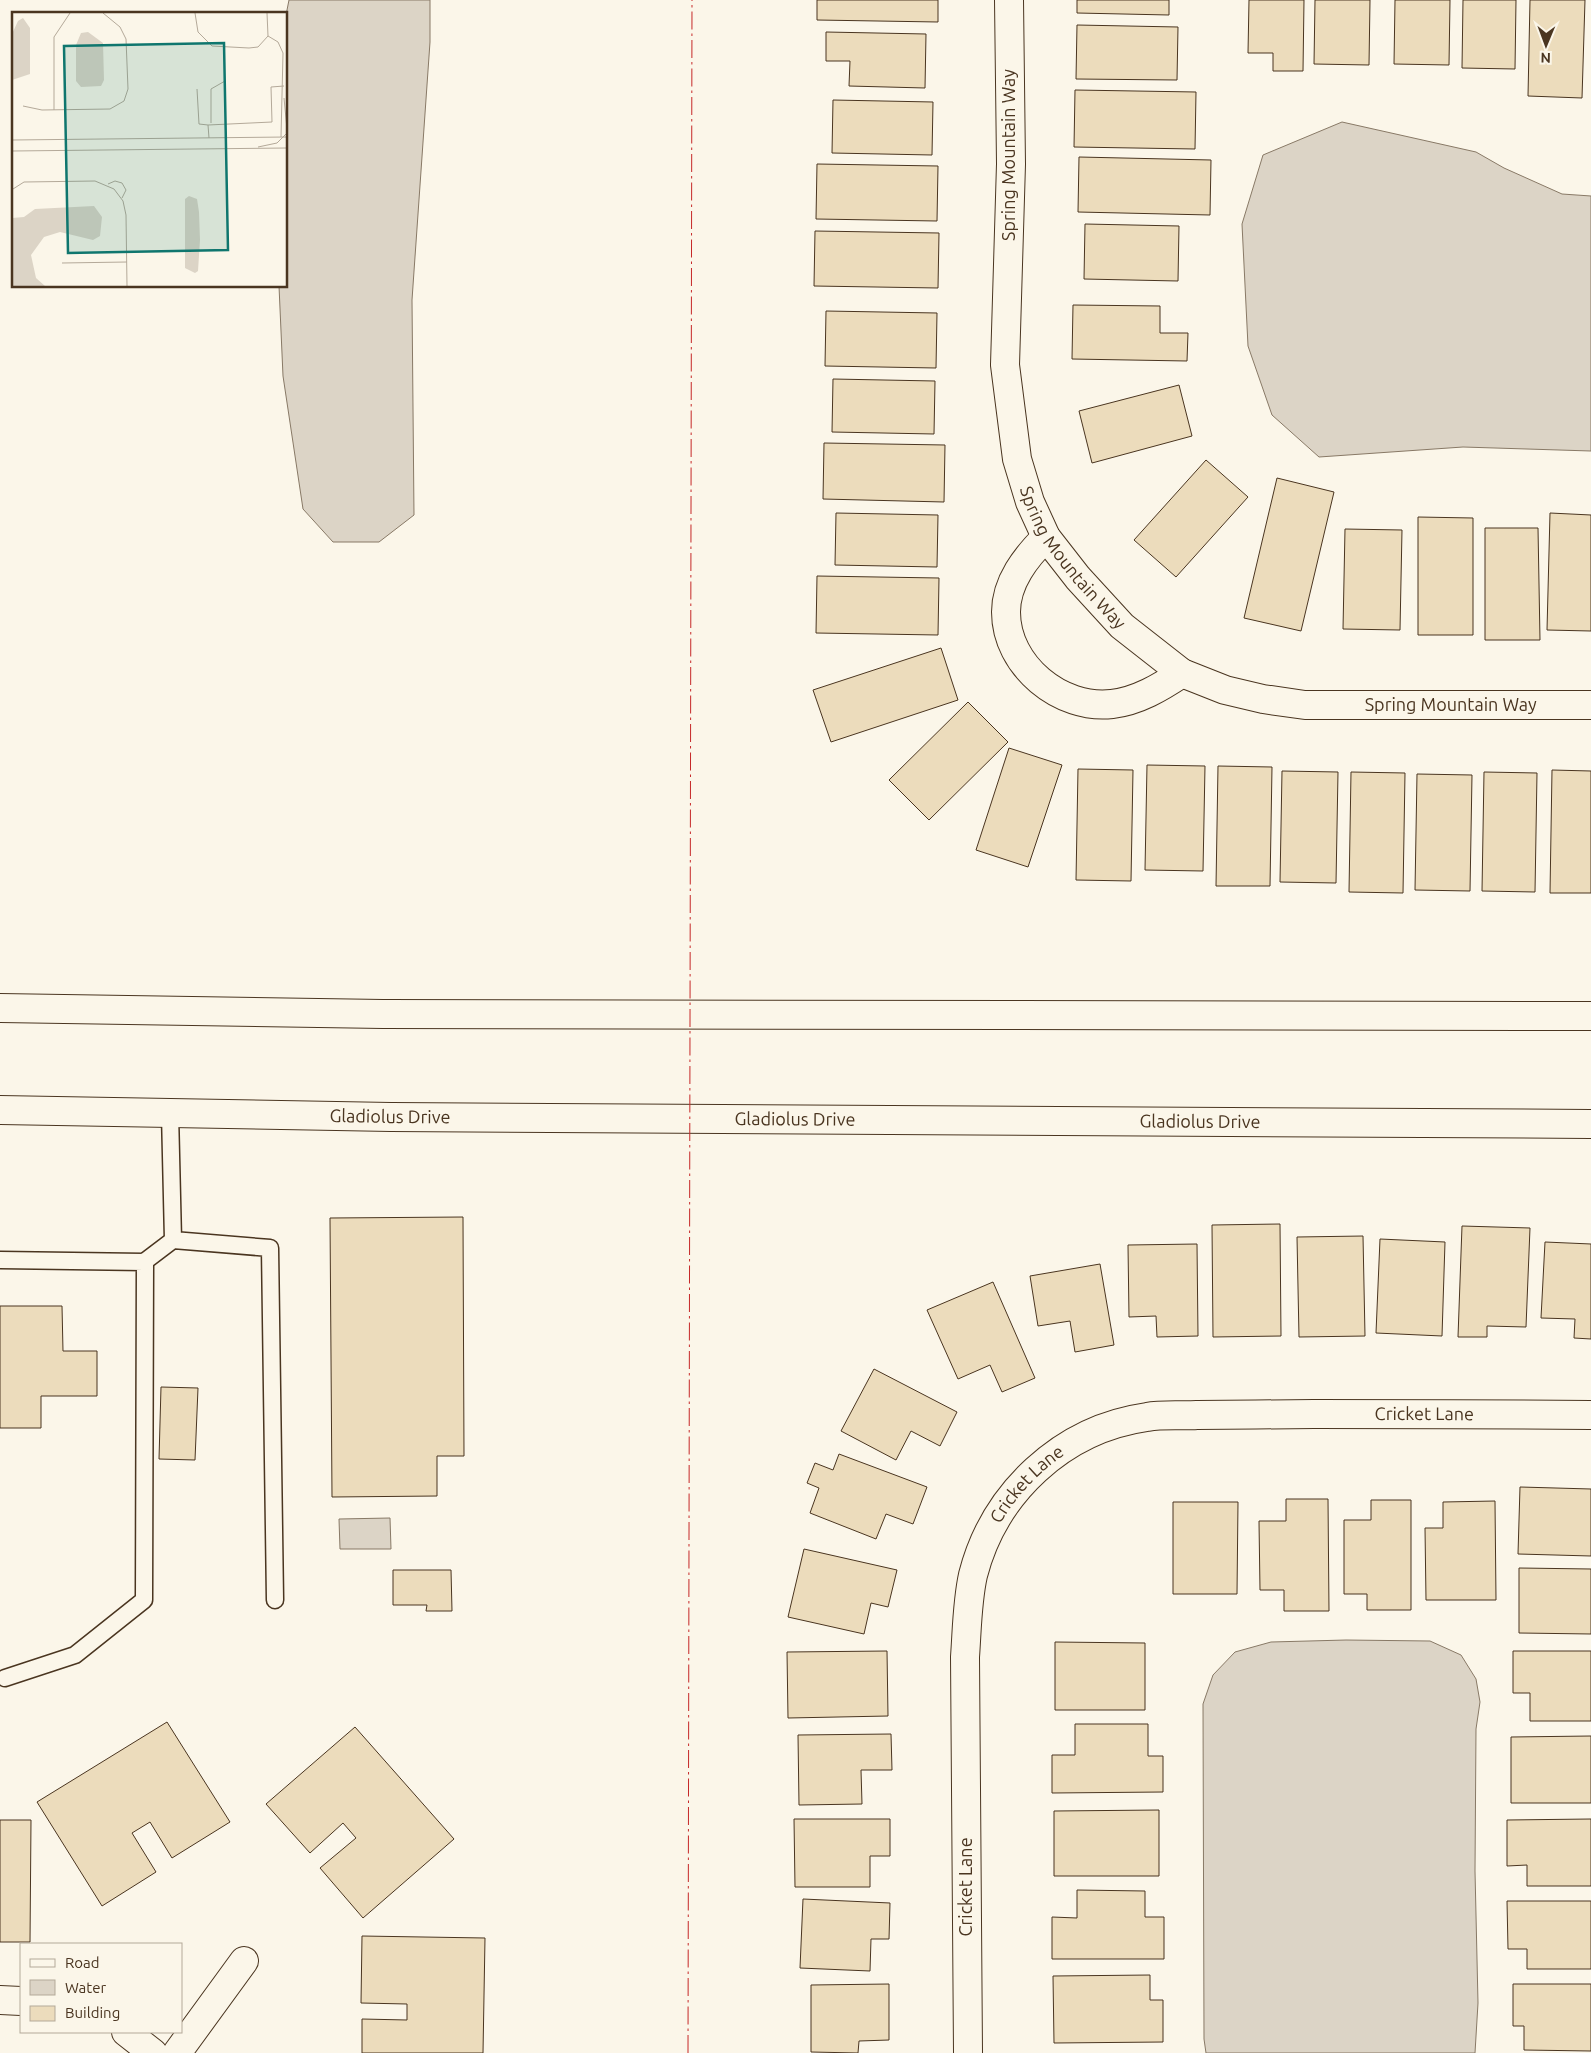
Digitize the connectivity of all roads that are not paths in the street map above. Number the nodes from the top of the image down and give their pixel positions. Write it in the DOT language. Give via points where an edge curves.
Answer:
graph roads {
  1 [pos="1009,0"];
  2 [pos="1046,537"];
  3 [pos="1182,673"];
  4 [pos="1591,705"];
  5 [pos="0,1008"];
  6 [pos="1591,1016"];
  7 [pos="0,1110"];
  8 [pos="170,1113"];
  9 [pos="1591,1124"];
  10 [pos="173,1240"];
  11 [pos="0,1260"];
  12 [pos="145,1261"];
  13 [pos="1591,1415"];
  14 [pos="275,1600"];
  15 [pos="5,1678"];
  16 [pos="244,1962"];
  17 [pos="0,2000"];
  18 [pos="20,2000"];
  19 [pos="127,2033"];
  20 [pos="153,2053"];
  21 [pos="177,2053"];
  22 [pos="968,2053"];
  1 -- 2 [label="main road, Spring Mountain Way" via="1010,164 1005,365 1017,459 1030,502"];
  2 -- 3 [label="main road, Spring Mountain Way" via="1122,626"];
  2 -- 3 [label="main road" via="1021,565 1011,587 1006,612 1010,635 1022,661 1038,679 1058,695 1086,703 1112,704 1139,697"];
  3 -- 4 [label="main road, Spring Mountain Way" via="1225,690 1305,705"];
  5 -- 6 [label="main road" via="383,1014"];
  7 -- 8 [label="main road, Gladiolus Drive"];
  8 -- 9 [label="main road, Gladiolus Drive"];
  8 -- 10 [label="lane"];
  10 -- 12 [label="lane"];
  10 -- 14 [label="lane" via="270,1248"];
  11 -- 12 [label="lane"];
  12 -- 15 [label="lane" via="144,1600 75,1655"];
  13 -- 22 [label="main road, Cricket Lane" via="1255,1414 1148,1417 1108,1425 1072,1442 1035,1469 1008,1498 989,1532 973,1575 967,1614"];
  16 -- 21 [label="main road"];
  17 -- 18 [label="main road"];
  19 -- 20 [label="main road"];
}
